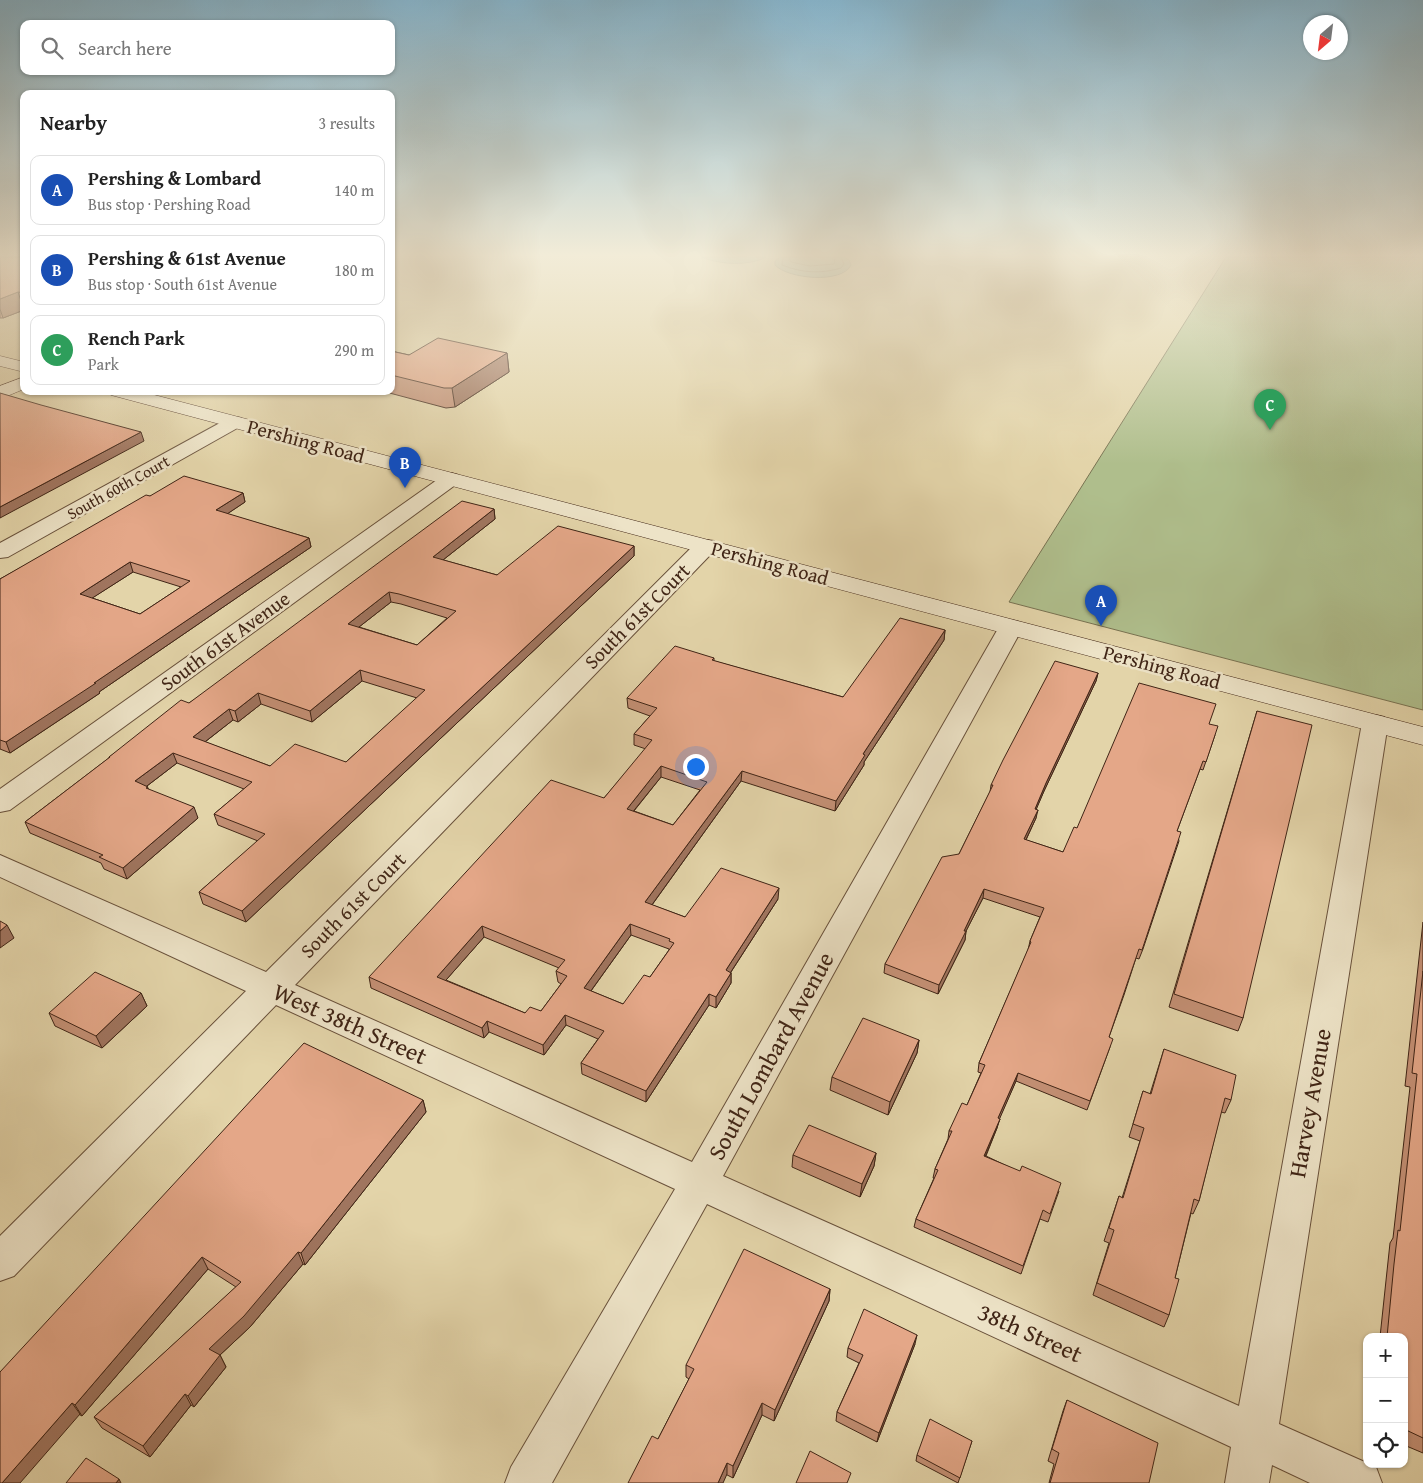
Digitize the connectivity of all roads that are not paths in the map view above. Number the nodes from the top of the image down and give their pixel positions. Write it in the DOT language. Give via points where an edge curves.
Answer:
graph roads {
  1 [pos="0,360"];
  2 [pos="20,366"];
  3 [pos="20,384"];
  4 [pos="0,393"];
  5 [pos="132,395"];
  6 [pos="235,422"];
  7 [pos="450,479"];
  8 [pos="706,546"];
  9 [pos="0,552"];
  10 [pos="1011,627"];
  11 [pos="1374,723"];
  12 [pos="1423,736"];
  13 [pos="0,803"];
  14 [pos="0,865"];
  15 [pos="271,988"];
  16 [pos="699,1183"];
  17 [pos="0,1263"];
  18 [pos="1254,1435"];
  19 [pos="527,1483"];
  20 [pos="1246,1483"];
  21 [pos="1360,1483"];
  1 -- 2 [label="main road"];
  3 -- 4 [label="main road"];
  5 -- 6 [label="main road, Pershing Road"];
  6 -- 7 [label="main road, Pershing Road"];
  6 -- 9 [label="street, South 60th Court"];
  7 -- 8 [label="main road, Pershing Road"];
  7 -- 13 [label="street, South 61st Avenue"];
  8 -- 10 [label="main road, Pershing Road"];
  8 -- 15 [label="street, South 61st Court"];
  10 -- 11 [label="main road, Pershing Road"];
  10 -- 16 [label="street, South Lombard Avenue"];
  11 -- 12 [label="main road, Pershing Road"];
  11 -- 18 [label="street, Harvey Avenue"];
  14 -- 15 [label="street, West 38th Street"];
  15 -- 16 [label="street, West 38th Street"];
  15 -- 17 [label="street, South 61st Court"];
  16 -- 18 [label="street, 38th Street"];
  16 -- 19 [label="street, South Lombard Avenue"];
  18 -- 20 [label="street, Harvey Avenue"];
  18 -- 21 [label="street, 38th Street"];
}
